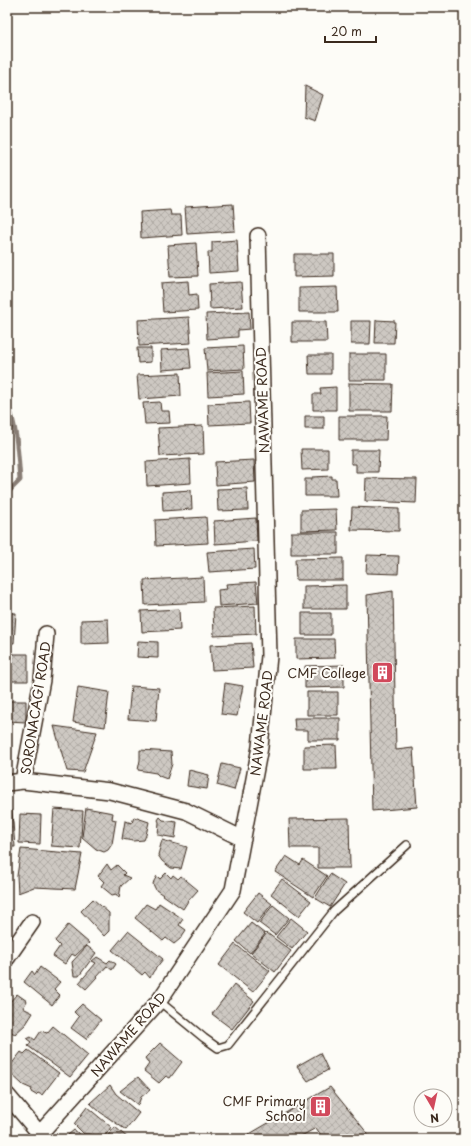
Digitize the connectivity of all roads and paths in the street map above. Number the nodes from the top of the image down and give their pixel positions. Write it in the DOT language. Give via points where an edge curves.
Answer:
graph roads {
  1 [pos="258,236"];
  2 [pos="46,634"];
  3 [pos="23,781"];
  4 [pos="7,783"];
  5 [pos="243,839"];
  6 [pos="407,845"];
  7 [pos="32,922"];
  8 [pos="7,958"];
  9 [pos="159,1001"];
  10 [pos="7,1095"];
  11 [pos="37,1137"];
  1 -- 5 [label="street, NAWAME ROAD" via="269,656 260,747"];
  2 -- 3 [label="street, SORONACAGI ROAD" via="42,680"];
  3 -- 4 [label="street"];
  3 -- 5 [label="street" via="110,791 186,811"];
  5 -- 9 [label="street, NAWAME ROAD" via="234,890"];
  6 -- 9 [label="lane" via="334,912 228,1045 218,1048"];
  7 -- 8 [label="street"];
  9 -- 11 [label="street, NAWAME ROAD"];
  10 -- 11 [label="street"];
}
